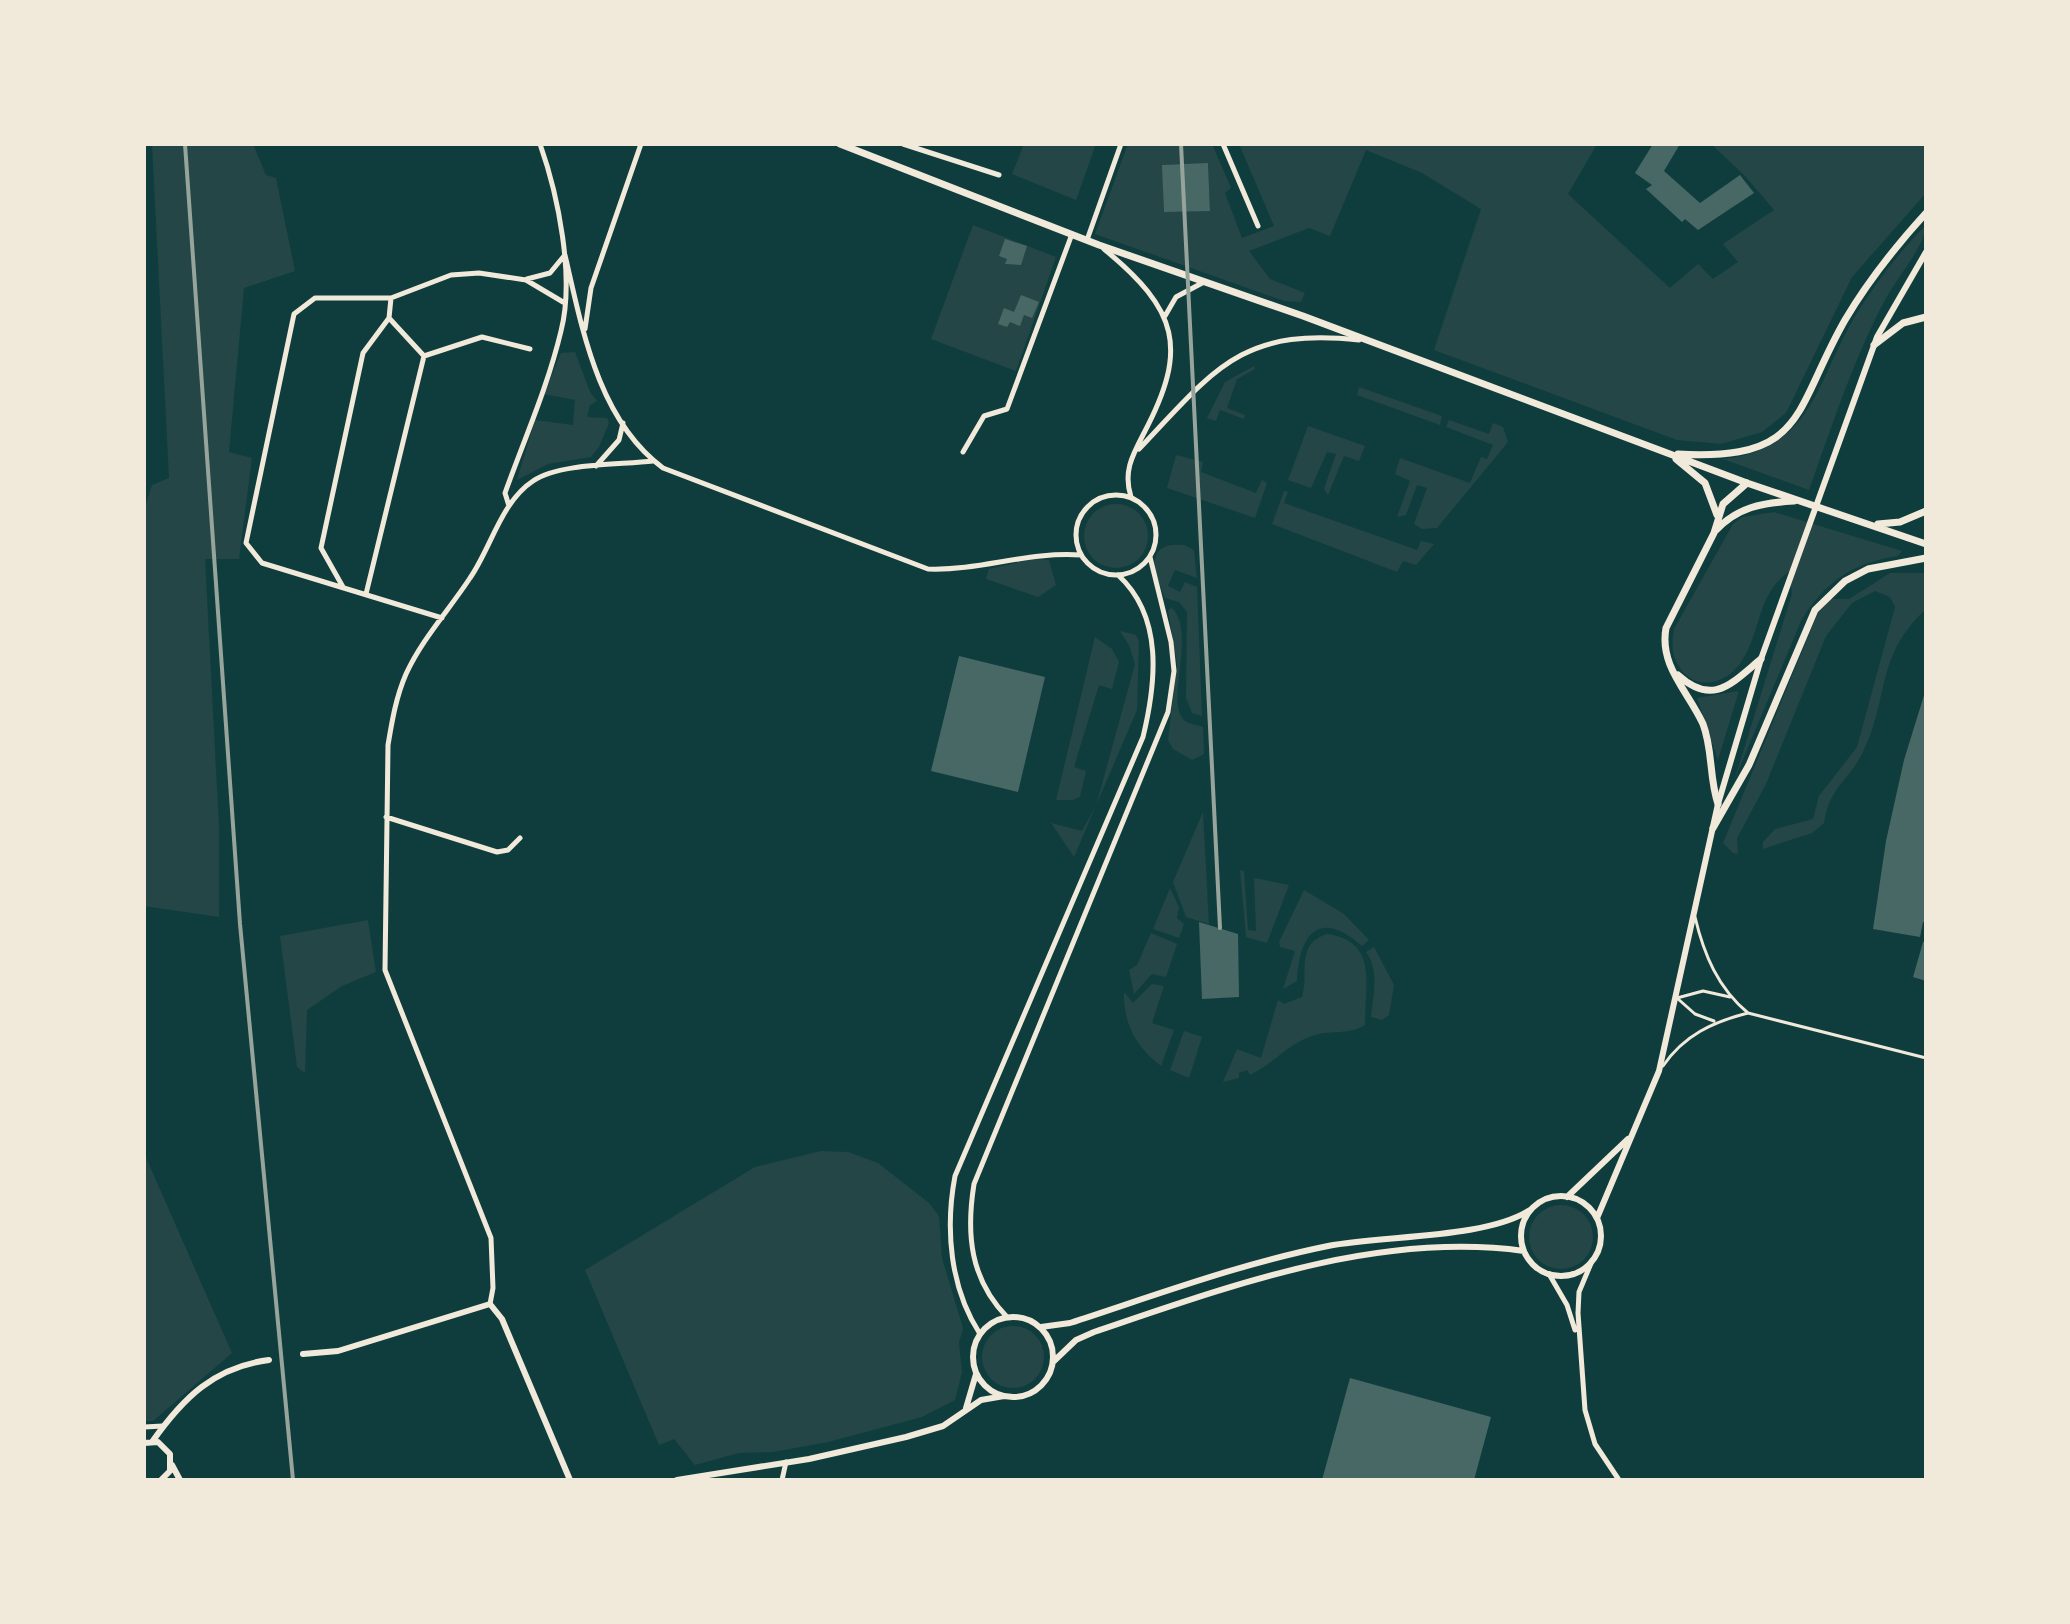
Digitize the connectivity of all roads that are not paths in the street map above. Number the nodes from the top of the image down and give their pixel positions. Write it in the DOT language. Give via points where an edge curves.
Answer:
graph roads {
  1 [pos="540,144"];
  2 [pos="641,144"];
  3 [pos="840,144"];
  4 [pos="903,144"];
  5 [pos="1121,144"];
  6 [pos="1223,144"];
  7 [pos="999,175"];
  8 [pos="1926,213"];
  9 [pos="1258,226"];
  10 [pos="1072,234"];
  11 [pos="1087,240"];
  12 [pos="1099,245"];
  13 [pos="1926,252"];
  14 [pos="565,255"];
  15 [pos="526,280"];
  16 [pos="1206,281"];
  17 [pos="391,298"];
  18 [pos="563,302"];
  19 [pos="1164,317"];
  20 [pos="1926,317"];
  21 [pos="389,318"];
  22 [pos="584,334"];
  23 [pos="1372,341"];
  24 [pos="1874,345"];
  25 [pos="530,349"];
  26 [pos="424,356"];
  27 [pos="623,423"];
  28 [pos="963,452"];
  29 [pos="1668,453"];
  30 [pos="1133,454"];
  31 [pos="653,461"];
  32 [pos="595,467"];
  33 [pos="1747,483"];
  34 [pos="1131,497"];
  35 [pos="1797,500"];
  36 [pos="509,507"];
  37 [pos="1926,511"];
  38 [pos="1717,517"];
  39 [pos="1874,524"];
  40 [pos="1714,533"];
  41 [pos="1926,535"];
  42 [pos="1913,539"];
  43 [pos="1926,544"];
  44 [pos="1081,555"];
  45 [pos="1150,557"];
  46 [pos="1926,558"];
  47 [pos="1118,575"];
  48 [pos="343,587"];
  49 [pos="366,594"];
  50 [pos="442,618"];
  51 [pos="1761,659"];
  52 [pos="1670,668"];
  53 [pos="1718,804"];
  54 [pos="386,817"];
  55 [pos="1713,828"];
  56 [pos="520,838"];
  57 [pos="1694,913"];
  58 [pos="1730,997"];
  59 [pos="1677,998"];
  60 [pos="1748,1013"];
  61 [pos="1716,1021"];
  62 [pos="1926,1058"];
  63 [pos="1659,1071"];
  64 [pos="1633,1133"];
  65 [pos="1567,1197"];
  66 [pos="1530,1210"];
  67 [pos="1597,1218"];
  68 [pos="1524,1251"];
  69 [pos="1592,1261"];
  70 [pos="1549,1274"];
  71 [pos="490,1304"];
  72 [pos="1007,1317"];
  73 [pos="1041,1327"];
  74 [pos="980,1334"];
  75 [pos="1577,1334"];
  76 [pos="303,1354"];
  77 [pos="269,1360"];
  78 [pos="1053,1362"];
  79 [pos="976,1374"];
  80 [pos="1004,1396"];
  81 [pos="966,1408"];
  82 [pos="163,1426"];
  83 [pos="144,1427"];
  84 [pos="148,1442"];
  85 [pos="786,1462"];
  86 [pos="172,1465"];
  87 [pos="161,1480"];
  88 [pos="180,1480"];
  89 [pos="570,1480"];
  90 [pos="677,1480"];
  91 [pos="782,1480"];
  92 [pos="1619,1480"];
  1 -- 14 [label="street"];
  2 -- 22 [label="street" via="591,288"];
  3 -- 10 [label="main road"];
  4 -- 7 [label="street"];
  5 -- 11 [label="street"];
  6 -- 9 [label="street"];
  8 -- 29 [label="main road" via="1877,269 1844,323 1806,404 1785,430 1752,449 1719,456"];
  10 -- 11 [label="main road"];
  10 -- 28 [label="street" via="1007,409 984,416"];
  11 -- 12 [label="main road"];
  12 -- 16 [label="main road"];
  12 -- 19 [label="street" via="1146,287"];
  13 -- 24 [label="street"];
  14 -- 15 [label="street" via="550,273"];
  14 -- 18 [label="street"];
  14 -- 22 [label="street"];
  15 -- 17 [label="street" via="451,275"];
  15 -- 18 [label="street"];
  16 -- 19 [label="street" via="1176,297"];
  16 -- 23 [label="main road"];
  17 -- 21 [label="street"];
  17 -- 48 [label="street" via="315,298 294,314 246,543 262,563"];
  18 -- 36 [label="street" via="562,328 505,493"];
  19 -- 30 [label="street" via="1171,345 1168,385"];
  20 -- 24 [label="main road" via="1903,323"];
  21 -- 26 [label="street"];
  21 -- 48 [label="street" via="363,353 321,548"];
  22 -- 27 [label="street" via="598,378"];
  23 -- 29 [label="main road"];
  23 -- 30 [label="street" via="1281,339 1238,355 1218,367"];
  24 -- 51 [label="street"];
  25 -- 26 [label="street" via="482,337"];
  26 -- 49 [label="street"];
  27 -- 31 [label="street"];
  27 -- 32 [label="street" via="619,440"];
  29 -- 33 [label="main road"];
  29 -- 38 [label="main road" via="1705,483"];
  30 -- 34 [label="street" via="1126,482"];
  31 -- 32 [label="street"];
  31 -- 44 [label="street" via="736,498 928,569 961,570 1047,554"];
  32 -- 36 [label="street" via="532,481"];
  33 -- 35 [label="main road"];
  33 -- 38 [label="main road" via="1728,497"];
  34 -- 44 [label="street" via="1114,494 1085,508 1075,540"];
  34 -- 45 [label="street" via="1154,519 1156,542"];
  35 -- 39 [label="main road"];
  35 -- 40 [label="main road" via="1753,505 1729,517"];
  36 -- 50 [label="street"];
  37 -- 39 [label="main road" via="1900,522"];
  38 -- 40 [label="main road"];
  39 -- 42 [label="main road"];
  40 -- 52 [label="main road" via="1666,628 1663,642"];
  41 -- 42 [label="main road"];
  42 -- 43 [label="main road"];
  44 -- 47 [label="street" via="1098,571"];
  45 -- 47 [label="street" via="1131,573"];
  45 -- 72 [label="street" via="1171,642 1174,671 1168,712 974,1184 970,1245 981,1284"];
  46 -- 55 [label="main road" via="1868,569 1845,581 1815,610 1749,765"];
  47 -- 74 [label="street" via="1133,588 1148,621 1153,690 1143,737 955,1176 949,1215 953,1266"];
  48 -- 49 [label="street"];
  49 -- 50 [label="street"];
  50 -- 54 [label="street" via="417,652 397,698 388,745"];
  51 -- 52 [label="main road" via="1735,682 1713,691 1689,685"];
  51 -- 53 [label="street"];
  52 -- 53 [label="main road" via="1703,725"];
  53 -- 55 [label="street"];
  54 -- 56 [label="street" via="497,852 508,850"];
  54 -- 71 [label="street" via="385,970 491,1238"];
  55 -- 57 [label="street"];
  57 -- 58 [label="lane" via="1707,956"];
  57 -- 59 [label="street"];
  58 -- 59 [label="lane" via="1703,991"];
  58 -- 60 [label="lane"];
  59 -- 61 [label="lane" via="1695,1014"];
  59 -- 63 [label="street"];
  60 -- 61 [label="lane"];
  60 -- 62 [label="lane"];
  61 -- 63 [label="lane" via="1681,1044"];
  63 -- 64 [label="street"];
  64 -- 65 [label="street"];
  64 -- 67 [label="street"];
  65 -- 66 [label="street" via="1541,1201"];
  65 -- 67 [label="street"];
  66 -- 68 [label="street" via="1521,1230"];
  66 -- 73 [label="street" via="1498,1226 1358,1241 1272,1258 1070,1323"];
  67 -- 69 [label="street" via="1601,1240"];
  68 -- 70 [label="street"];
  68 -- 78 [label="street" via="1448,1247 1308,1267 1094,1332 1076,1340"];
  69 -- 70 [label="street" via="1572,1274"];
  69 -- 75 [label="street" via="1579,1292"];
  70 -- 75 [label="street"];
  71 -- 76 [label="street" via="338,1351"];
  71 -- 89 [label="street" via="502,1319"];
  72 -- 73 [label="street"];
  72 -- 74 [label="street"];
  73 -- 78 [label="street" via="1053,1349"];
  74 -- 79 [label="street" via="972,1354"];
  75 -- 92 [label="street" via="1585,1410 1595,1444"];
  77 -- 82 [label="street" via="218,1373"];
  78 -- 80 [label="street" via="1049,1375 1030,1394"];
  79 -- 80 [label="street"];
  79 -- 81 [label="street"];
  80 -- 81 [label="street"];
  81 -- 85 [label="street" via="943,1426"];
  82 -- 83 [label="street"];
  82 -- 84 [label="street"];
  84 -- 86 [label="street" via="167,1449"];
  85 -- 90 [label="street"];
  85 -- 91 [label="street"];
  86 -- 87 [label="street"];
  86 -- 88 [label="street"];
}
